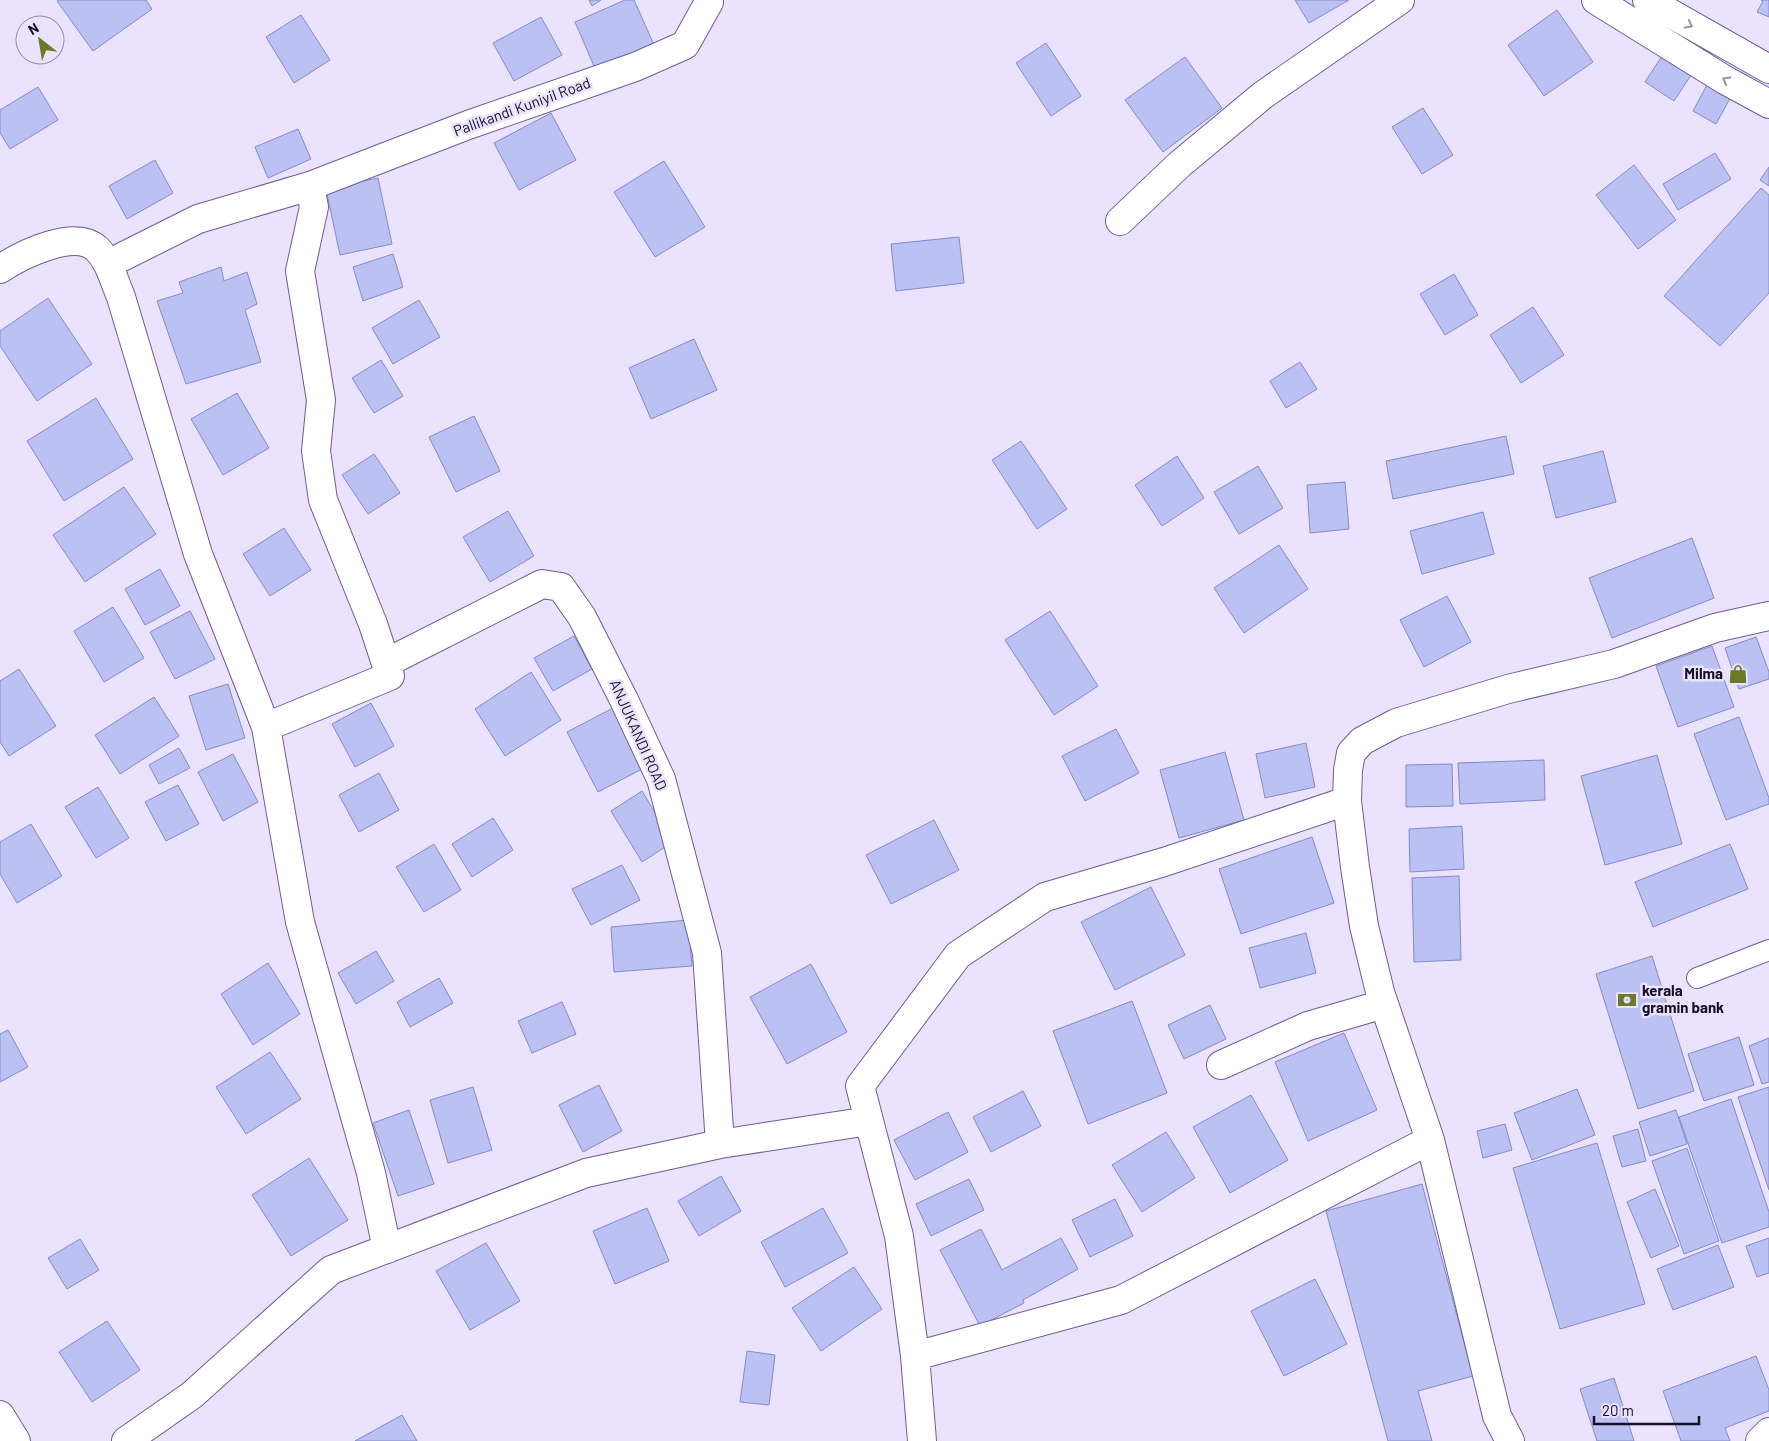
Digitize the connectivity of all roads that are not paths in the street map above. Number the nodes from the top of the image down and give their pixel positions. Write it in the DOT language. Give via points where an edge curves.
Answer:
graph roads {
  1 [pos="709,0"];
  2 [pos="1400,0"];
  3 [pos="1596,0"];
  4 [pos="1647,0"];
  5 [pos="1769,69"];
  6 [pos="1769,104"];
  7 [pos="310,186"];
  8 [pos="1120,221"];
  9 [pos="108,264"];
  10 [pos="0,269"];
  11 [pos="1769,616"];
  12 [pos="386,663"];
  13 [pos="266,727"];
  14 [pos="1347,801"];
  15 [pos="1769,950"];
  16 [pos="1697,978"];
  17 [pos="1384,1004"];
  18 [pos="1221,1065"];
  19 [pos="869,1121"];
  20 [pos="1430,1140"];
  21 [pos="720,1144"];
  22 [pos="387,1249"];
  23 [pos="915,1356"];
  24 [pos="0,1415"];
  25 [pos="1769,1432"];
  26 [pos="16,1441"];
  27 [pos="126,1441"];
  28 [pos="922,1441"];
  29 [pos="1510,1441"];
  30 [pos="1760,1441"];
  1 -- 7 [label="main road, Pallikandi Kuniyil Road" via="684,45"];
  2 -- 8 [label="main road" via="1263,94 1180,164"];
  6 -- 3 [label="main road, one-way"];
  4 -- 5 [label="main road, one-way"];
  7 -- 9 [label="main road, Pallikandi Kuniyil Road" via="198,219"];
  7 -- 12 [label="main road" via="314,207 300,271 320,400 316,451 323,500"];
  9 -- 10 [label="main road" via="96,248 84,242 65,242 35,251"];
  9 -- 13 [label="main road" via="121,297 198,554"];
  11 -- 14 [label="main road" via="1715,628 1614,664 1508,689 1396,723 1362,742 1351,753"];
  12 -- 13 [label="main road" via="390,676"];
  12 -- 21 [label="main road, ANJUKANDI ROAD" via="542,584 560,587 582,617 661,779 706,953"];
  13 -- 22 [label="main road" via="300,922 371,1173"];
  14 -- 17 [label="main road" via="1364,926"];
  14 -- 19 [label="main road" via="1164,862 1045,897 958,955 860,1086"];
  15 -- 16 [label="lane"];
  17 -- 18 [label="main road" via="1308,1026"];
  17 -- 20 [label="main road"];
  19 -- 21 [label="main road"];
  19 -- 23 [label="main road" via="899,1236"];
  20 -- 23 [label="main road" via="1121,1300"];
  20 -- 29 [label="main road" via="1497,1416"];
  21 -- 22 [label="main road" via="586,1173"];
  22 -- 27 [label="main road" via="331,1270 192,1395"];
  23 -- 28 [label="main road"];
  24 -- 26 [label="main road"];
  25 -- 30 [label="main road"];
}
